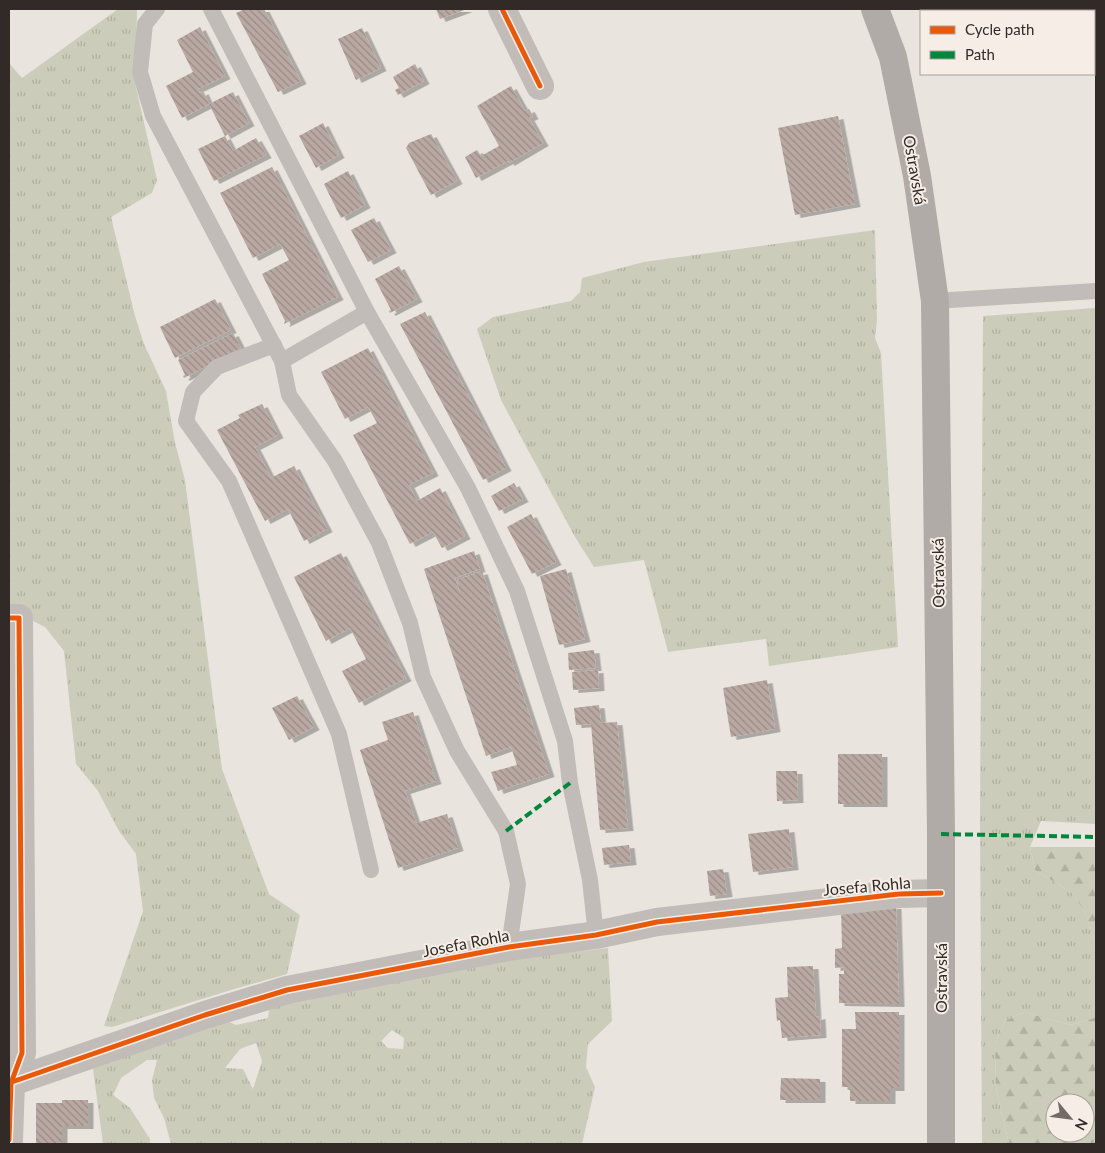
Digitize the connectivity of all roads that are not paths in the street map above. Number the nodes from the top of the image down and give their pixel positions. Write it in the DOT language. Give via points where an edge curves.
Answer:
graph roads {
  1 [pos="157,9"];
  2 [pos="212,9"];
  3 [pos="502,9"];
  4 [pos="875,9"];
  5 [pos="540,86"];
  6 [pos="1096,291"];
  7 [pos="935,301"];
  8 [pos="366,312"];
  9 [pos="274,345"];
  10 [pos="282,361"];
  11 [pos="14,618"];
  12 [pos="371,870"];
  13 [pos="941,893"];
  14 [pos="596,935"];
  15 [pos="509,947"];
  16 [pos="10,1083"];
  17 [pos="9,1140"];
  18 [pos="941,1144"];
  1 -- 9 [label="lane" via="144,24 140,72 153,116"];
  2 -- 8 [label="lane"];
  3 -- 5 [label="street"];
  4 -- 7 [label="main road, Ostravská" via="895,66 917,176"];
  6 -- 7 [label="lane"];
  7 -- 13 [label="main road, Ostravská"];
  8 -- 10 [label="lane"];
  8 -- 14 [label="lane" via="468,488 517,591 565,740 570,783 590,880"];
  9 -- 10 [label="lane"];
  9 -- 12 [label="lane" via="217,367 193,392 186,421 228,481 339,734"];
  10 -- 15 [label="lane" via="289,395 335,461 379,543 410,623 423,677 457,751 506,831 518,884"];
  11 -- 16 [label="street" via="22,1053"];
  13 -- 14 [label="street, Josefa Rohla" via="899,894 657,922"];
  13 -- 18 [label="main road, Ostravská"];
  14 -- 15 [label="street, Josefa Rohla"];
  15 -- 16 [label="street, Josefa Rohla" via="287,990 205,1014"];
  16 -- 17 [label="street"];
}
